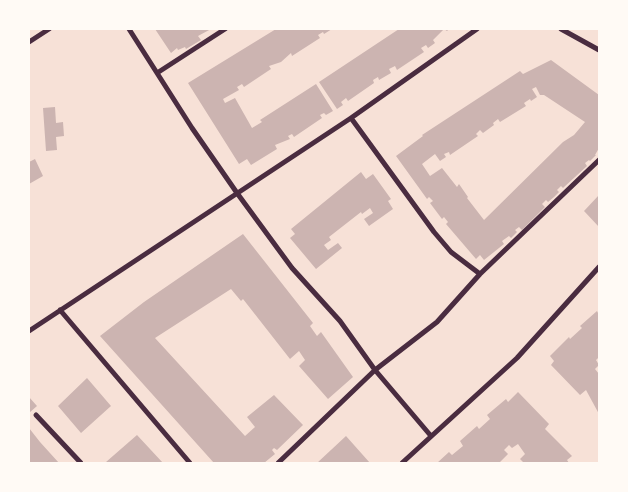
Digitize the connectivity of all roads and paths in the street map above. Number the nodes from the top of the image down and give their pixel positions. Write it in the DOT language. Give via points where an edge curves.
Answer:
graph roads {
  1 [pos="49,29"];
  2 [pos="129,29"];
  3 [pos="225,29"];
  4 [pos="477,29"];
  5 [pos="560,29"];
  6 [pos="29,42"];
  7 [pos="599,50"];
  8 [pos="157,72"];
  9 [pos="351,118"];
  10 [pos="599,160"];
  11 [pos="237,193"];
  12 [pos="599,267"];
  13 [pos="480,274"];
  14 [pos="60,310"];
  15 [pos="29,331"];
  16 [pos="375,370"];
  17 [pos="36,415"];
  18 [pos="431,436"];
  19 [pos="81,463"];
  20 [pos="190,463"];
  21 [pos="278,463"];
  22 [pos="402,463"];
  1 -- 6 [label="street"];
  2 -- 8 [label="street"];
  3 -- 8 [label="street"];
  4 -- 9 [label="street"];
  5 -- 7 [label="street"];
  8 -- 11 [label="street"];
  9 -- 11 [label="street"];
  9 -- 13 [label="street" via="434,232 451,252"];
  10 -- 13 [label="street"];
  11 -- 14 [label="street"];
  11 -- 16 [label="street" via="292,268 340,321"];
  12 -- 18 [label="street" via="518,358"];
  13 -- 16 [label="street" via="437,322"];
  14 -- 15 [label="street"];
  14 -- 20 [label="street"];
  16 -- 18 [label="street"];
  16 -- 21 [label="street"];
  17 -- 19 [label="street"];
  18 -- 22 [label="street"];
}
